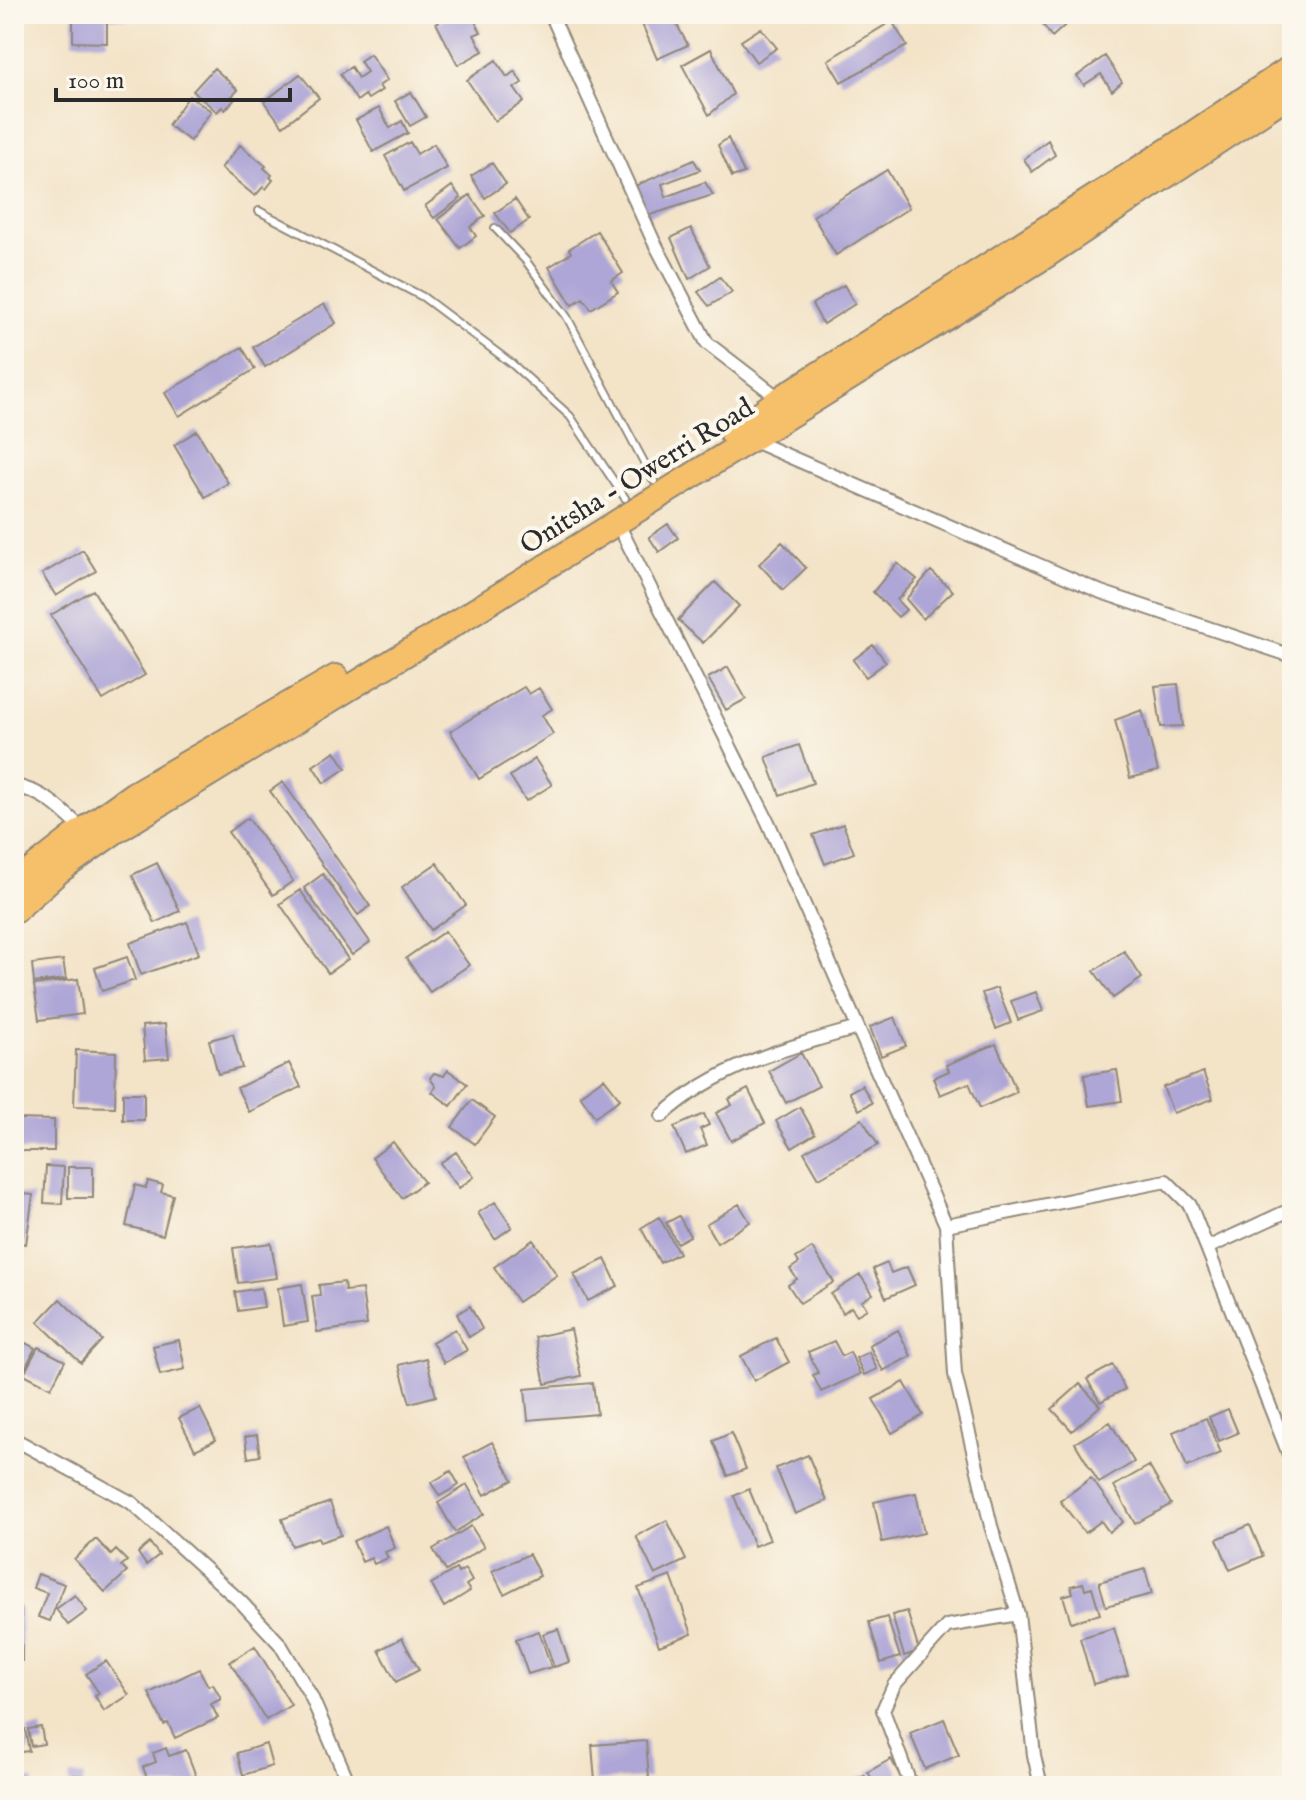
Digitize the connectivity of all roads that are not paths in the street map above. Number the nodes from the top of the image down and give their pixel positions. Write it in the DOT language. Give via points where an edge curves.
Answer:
graph roads {
  1 [pos="551,14"];
  2 [pos="1292,67"];
  3 [pos="1292,92"];
  4 [pos="259,211"];
  5 [pos="495,228"];
  6 [pos="780,399"];
  7 [pos="749,439"];
  8 [pos="654,481"];
  9 [pos="625,498"];
  10 [pos="617,522"];
  11 [pos="1292,656"];
  12 [pos="14,786"];
  13 [pos="83,830"];
  14 [pos="14,886"];
  15 [pos="14,911"];
  16 [pos="858,1028"];
  17 [pos="662,1116"];
  18 [pos="1292,1209"];
  19 [pos="946,1225"];
  20 [pos="1207,1248"];
  21 [pos="14,1439"];
  22 [pos="1292,1462"];
  23 [pos="1018,1614"];
  24 [pos="350,1786"];
  25 [pos="911,1786"];
  26 [pos="1041,1786"];
  1 -- 6 [label="street" via="653,240 707,343"];
  2 -- 6 [label="highway, Onitsha - Owerri Road"];
  3 -- 7 [label="highway, Onitsha - Owerri Road" via="1045,256"];
  4 -- 9 [label="lane" via="423,297 511,363 570,416"];
  5 -- 8 [label="lane" via="567,317"];
  6 -- 8 [label="highway, Onitsha - Owerri Road"];
  7 -- 10 [label="highway, Onitsha - Owerri Road"];
  7 -- 11 [label="street" via="1101,592"];
  8 -- 9 [label="highway, Onitsha - Owerri Road"];
  9 -- 13 [label="highway, Onitsha - Owerri Road" via="352,668 134,794"];
  10 -- 15 [label="highway, Onitsha - Owerri Road" via="114,832"];
  10 -- 16 [label="street" via="768,822"];
  12 -- 13 [label="street" via="58,806"];
  13 -- 14 [label="highway, Onitsha - Owerri Road"];
  16 -- 17 [label="street" via="783,1049 718,1076"];
  16 -- 19 [label="street"];
  18 -- 20 [label="street"];
  19 -- 20 [label="street" via="1166,1181 1190,1205"];
  19 -- 23 [label="street" via="955,1374"];
  20 -- 22 [label="street"];
  21 -- 24 [label="street" via="132,1503 241,1602 280,1644 311,1696"];
  23 -- 25 [label="street" via="947,1626 894,1685 883,1710"];
  23 -- 26 [label="street"];
}
